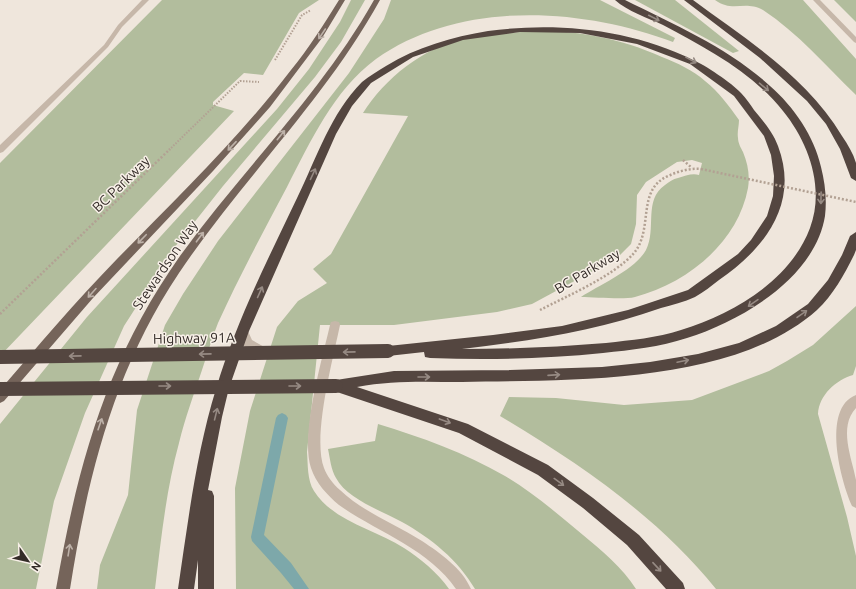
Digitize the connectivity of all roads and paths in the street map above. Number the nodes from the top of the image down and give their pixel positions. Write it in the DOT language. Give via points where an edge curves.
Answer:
graph roads {
  1 [pos="146,0"];
  2 [pos="342,0"];
  3 [pos="377,0"];
  4 [pos="620,0"];
  5 [pos="688,0"];
  6 [pos="816,0"];
  7 [pos="856,41"];
  8 [pos="261,82"];
  9 [pos="0,150"];
  10 [pos="683,160"];
  11 [pos="692,168"];
  12 [pos="856,178"];
  13 [pos="856,202"];
  14 [pos="856,236"];
  15 [pos="533,312"];
  16 [pos="0,314"];
  17 [pos="335,325"];
  18 [pos="243,332"];
  19 [pos="388,351"];
  20 [pos="330,354"];
  21 [pos="0,357"];
  22 [pos="336,386"];
  23 [pos="0,389"];
  24 [pos="0,398"];
  25 [pos="855,401"];
  26 [pos="208,452"];
  27 [pos="856,502"];
  28 [pos="63,589"];
  29 [pos="186,589"];
  30 [pos="206,589"];
  31 [pos="464,589"];
  32 [pos="678,589"];
  1 -- 9 [label="street" via="120,26 106,46"];
  2 -- 24 [label="main road, Stewardson Way, one-way" via="302,63 262,113 118,264"];
  28 -- 3 [label="main road, Stewardson Way, one-way" via="70,542 94,443 133,343 158,297 189,252 229,198 334,71 362,29"];
  4 -- 19 [label="highway, one-way" via="680,31 739,67 767,88 806,134 822,186 821,214 812,239 796,265 773,288 749,306 719,322 682,335 640,344 546,353 465,354"];
  5 -- 12 [label="highway" via="772,64 806,95 836,133 853,166"];
  6 -- 7 [label="street"];
  8 -- 16 [label="path, BC Parkway" via="240,81"];
  10 -- 11 [label="path"];
  11 -- 13 [label="path, BC Parkway, bridge"];
  11 -- 15 [label="path, BC Parkway" via="668,175 650,191 643,234 635,252 617,267"];
  22 -- 14 [label="highway, one-way" via="385,377 539,376 646,369 741,347 780,330 812,308 834,280 850,253"];
  17 -- 20 [label="street"];
  18 -- 19 [label="highway, one-way" via="331,137 351,102 365,83 384,66 420,44 450,33 512,23 545,22 602,28 656,44 705,67 729,85 764,126 775,149 780,175 778,202 765,230 744,258 693,292 632,315 572,329"];
  18 -- 20 [label="street" via="248,343 261,351"];
  26 -- 18 [label="highway, one-way" via="215,415"];
  19 -- 21 [label="highway, Highway 91A, one-way, bridge"];
  20 -- 31 [label="street" via="317,421 316,464 322,479 350,506 443,563"];
  23 -- 22 [label="highway, one-way, bridge"];
  22 -- 32 [label="highway, one-way" via="463,428 543,470 633,540"];
  25 -- 27 [label="street" via="846,414 841,430 842,447"];
  26 -- 29 [label="highway"];
  26 -- 30 [label="highway"];
}
